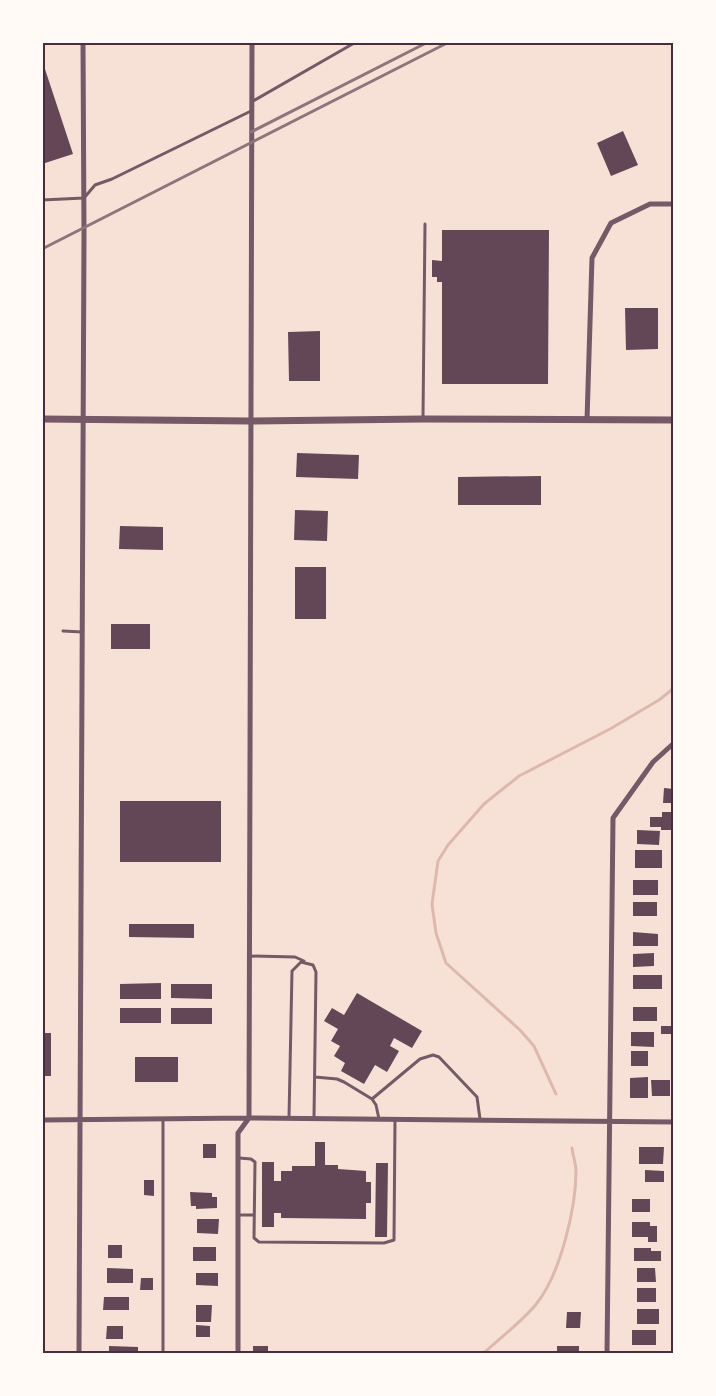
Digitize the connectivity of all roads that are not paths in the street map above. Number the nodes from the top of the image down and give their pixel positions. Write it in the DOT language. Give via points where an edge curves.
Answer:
graph roads {
  1 [pos="82,42"];
  2 [pos="252,42"];
  3 [pos="356,42"];
  4 [pos="251,102"];
  5 [pos="251,111"];
  6 [pos="84,198"];
  7 [pos="42,200"];
  8 [pos="674,204"];
  9 [pos="425,225"];
  10 [pos="42,419"];
  11 [pos="83,419"];
  12 [pos="423,419"];
  13 [pos="587,420"];
  14 [pos="674,420"];
  15 [pos="250,422"];
  16 [pos="63,632"];
  17 [pos="82,632"];
  18 [pos="674,743"];
  19 [pos="249,956"];
  20 [pos="307,962"];
  21 [pos="315,1077"];
  22 [pos="372,1100"];
  23 [pos="249,1118"];
  24 [pos="289,1118"];
  25 [pos="314,1118"];
  26 [pos="164,1119"];
  27 [pos="379,1119"];
  28 [pos="42,1120"];
  29 [pos="80,1120"];
  30 [pos="395,1120"];
  31 [pos="480,1121"];
  32 [pos="610,1122"];
  33 [pos="674,1122"];
  34 [pos="238,1158"];
  35 [pos="238,1215"];
  36 [pos="254,1215"];
  37 [pos="78,1354"];
  38 [pos="163,1354"];
  39 [pos="238,1354"];
  40 [pos="607,1354"];
  1 -- 6 [label="street"];
  2 -- 4 [label="street"];
  3 -- 4 [label="lane"];
  4 -- 5 [label="street"];
  5 -- 6 [label="lane" via="95,185"];
  5 -- 15 [label="street"];
  6 -- 7 [label="lane"];
  6 -- 11 [label="street"];
  8 -- 13 [label="street" via="650,204 611,223 592,258"];
  9 -- 12 [label="lane"];
  10 -- 11 [label="street"];
  11 -- 15 [label="street"];
  11 -- 17 [label="street"];
  12 -- 13 [label="street"];
  12 -- 15 [label="street"];
  13 -- 14 [label="street"];
  15 -- 19 [label="street"];
  16 -- 17 [label="lane"];
  17 -- 29 [label="street"];
  18 -- 32 [label="street" via="653,762 613,818"];
  19 -- 20 [label="lane" via="295,957"];
  19 -- 23 [label="street"];
  20 -- 21 [label="lane" via="316,972"];
  20 -- 24 [label="lane" via="301,962 292,971"];
  21 -- 22 [label="lane" via="337,1079"];
  21 -- 25 [label="lane"];
  22 -- 27 [label="lane"];
  22 -- 31 [label="lane" via="420,1059 433,1055 477,1096"];
  23 -- 24 [label="street"];
  23 -- 26 [label="street"];
  23 -- 34 [label="street" via="238,1133"];
  24 -- 25 [label="street"];
  25 -- 27 [label="street"];
  26 -- 29 [label="street"];
  26 -- 38 [label="lane"];
  27 -- 30 [label="street"];
  28 -- 29 [label="street"];
  29 -- 37 [label="street"];
  30 -- 31 [label="street"];
  30 -- 36 [label="lane" via="394,1240 259,1242 254,1238"];
  31 -- 32 [label="street"];
  32 -- 33 [label="street"];
  32 -- 40 [label="street"];
  34 -- 35 [label="street"];
  34 -- 36 [label="lane" via="255,1162"];
  35 -- 36 [label="lane"];
  35 -- 39 [label="street"];
}
